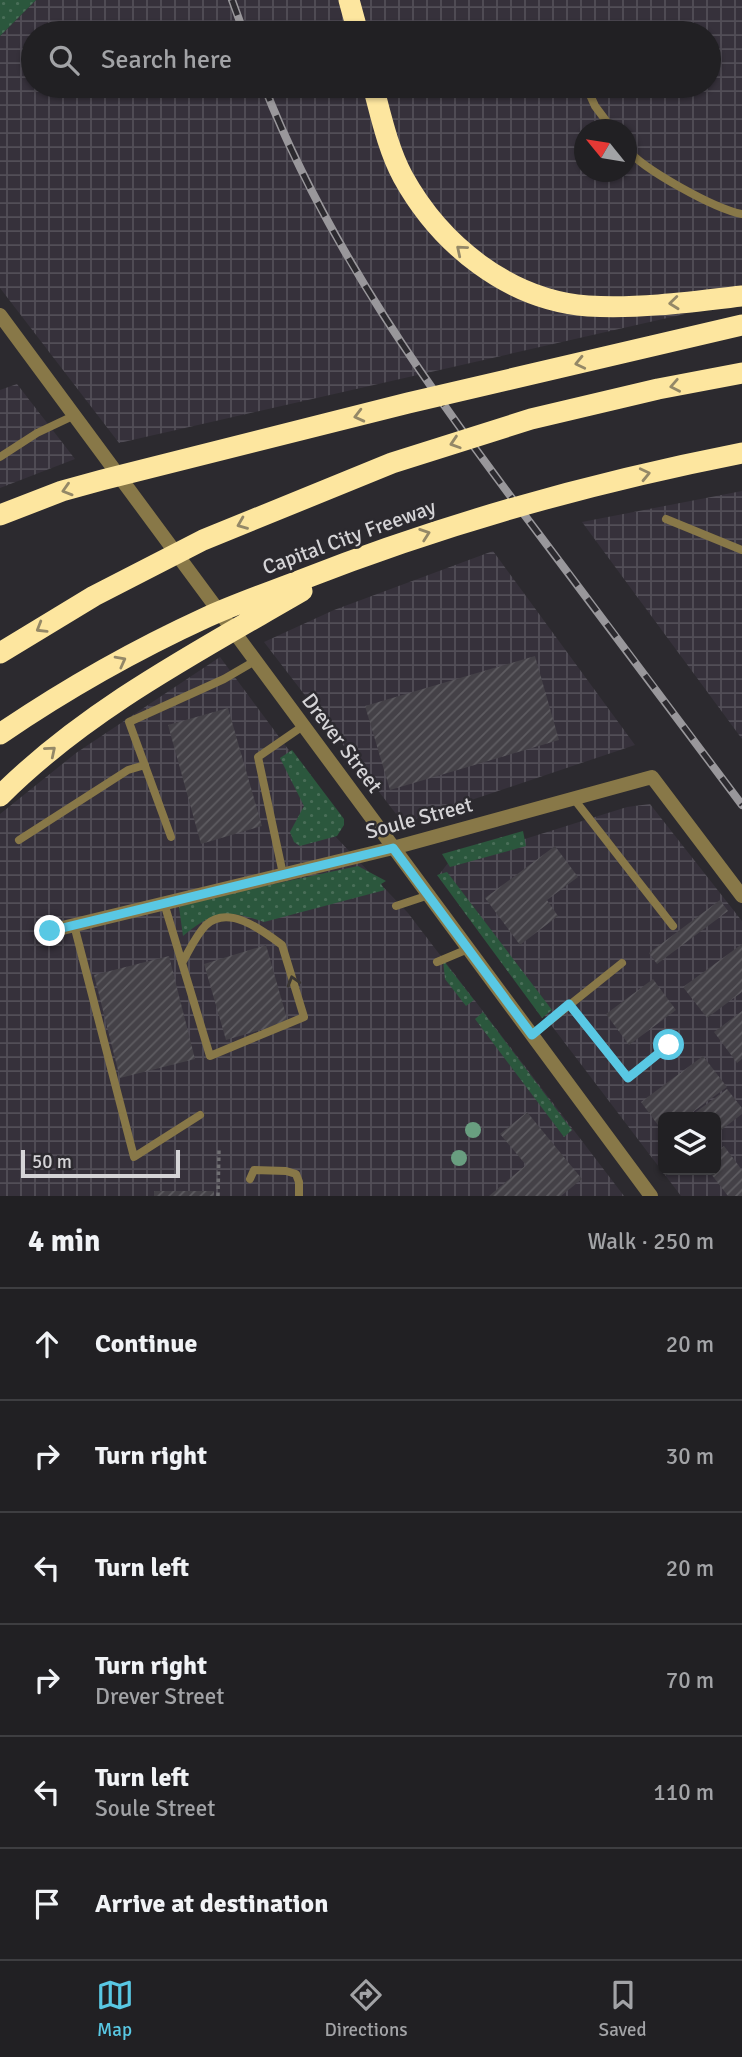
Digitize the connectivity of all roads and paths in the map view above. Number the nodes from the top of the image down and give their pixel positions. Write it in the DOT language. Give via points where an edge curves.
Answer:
graph roads {
  1 [pos="349,0"];
  2 [pos="355,21"];
  3 [pos="376,98"];
  4 [pos="591,98"];
  5 [pos="605,119"];
  6 [pos="637,159"];
  7 [pos="742,214"];
  8 [pos="742,296"];
  9 [pos="0,315"];
  10 [pos="742,325"];
  11 [pos="742,373"];
  12 [pos="73,416"];
  13 [pos="742,453"];
  14 [pos="0,457"];
  15 [pos="0,515"];
  16 [pos="666,519"];
  17 [pos="742,550"];
  18 [pos="361,556"];
  19 [pos="0,653"];
  20 [pos="255,661"];
  21 [pos="303,726"];
  22 [pos="0,734"];
  23 [pos="145,765"];
  24 [pos="0,796"];
  25 [pos="573,799"];
  26 [pos="171,836"];
  27 [pos="19,841"];
  28 [pos="393,848"];
  29 [pos="283,874"];
  30 [pos="429,895"];
  31 [pos="742,896"];
  32 [pos="164,903"];
  33 [pos="396,906"];
  34 [pos="74,925"];
  35 [pos="673,926"];
  36 [pos="50,931"];
  37 [pos="468,949"];
  38 [pos="437,962"];
  39 [pos="182,963"];
  40 [pos="622,963"];
  41 [pos="569,1004"];
  42 [pos="532,1035"];
  43 [pos="669,1045"];
  44 [pos="200,1115"];
  45 [pos="219,1149"];
  46 [pos="250,1179"];
  47 [pos="218,1196"];
  48 [pos="299,1196"];
  49 [pos="651,1196"];
  1 -- 2 [label="highway"];
  8 -- 3 [label="highway, one-way" via="646,306 586,306 554,300 499,277 444,236 422,207 402,175"];
  4 -- 5 [label="lane"];
  6 -- 7 [label="lane" via="684,188"];
  9 -- 12 [label="street, Drever Street"];
  10 -- 15 [label="highway, one-way, bridge" via="102,480"];
  11 -- 19 [label="highway, one-way, bridge" via="531,419 392,463 203,540 94,596"];
  12 -- 14 [label="lane"];
  12 -- 20 [label="street, Drever Street"];
  18 -- 13 [label="highway, Capital City Freeway, one-way, bridge" via="544,497"];
  16 -- 17 [label="lane"];
  22 -- 18 [label="highway, Capital City Freeway, one-way, bridge" via="63,692 208,617"];
  24 -- 18 [label="highway, one-way, bridge" via="65,739 108,709"];
  20 -- 21 [label="street, Drever Street"];
  20 -- 23 [label="lane" via="129,722"];
  21 -- 28 [label="street, Drever Street"];
  21 -- 29 [label="lane" via="258,757"];
  23 -- 26 [label="lane"];
  23 -- 27 [label="lane" via="128,770"];
  25 -- 28 [label="street, Soule Street"];
  25 -- 31 [label="street, Soule Street" via="652,777"];
  25 -- 35 [label="lane"];
  28 -- 29 [label="street, Soule Street"];
  28 -- 30 [label="street, Drever Street"];
  29 -- 32 [label="street, Soule Street"];
  30 -- 33 [label="lane"];
  30 -- 37 [label="street, Drever Street"];
  32 -- 34 [label="street, Soule Street"];
  32 -- 39 [label="lane"];
  34 -- 36 [label="street, Soule Street"];
  34 -- 44 [label="lane" via="134,1157"];
  37 -- 38 [label="lane"];
  37 -- 42 [label="street, Drever Street"];
  39 -- 39 [label="lane, one-way" via="210,1056 304,1017 282,945 242,920 224,917 207,924"];
  40 -- 41 [label="lane"];
  41 -- 42 [label="lane"];
  41 -- 43 [label="lane" via="628,1078"];
  42 -- 49 [label="street, Drever Street"];
  45 -- 47 [label="path"];
  46 -- 48 [label="lane" via="254,1170 296,1174"];
}
